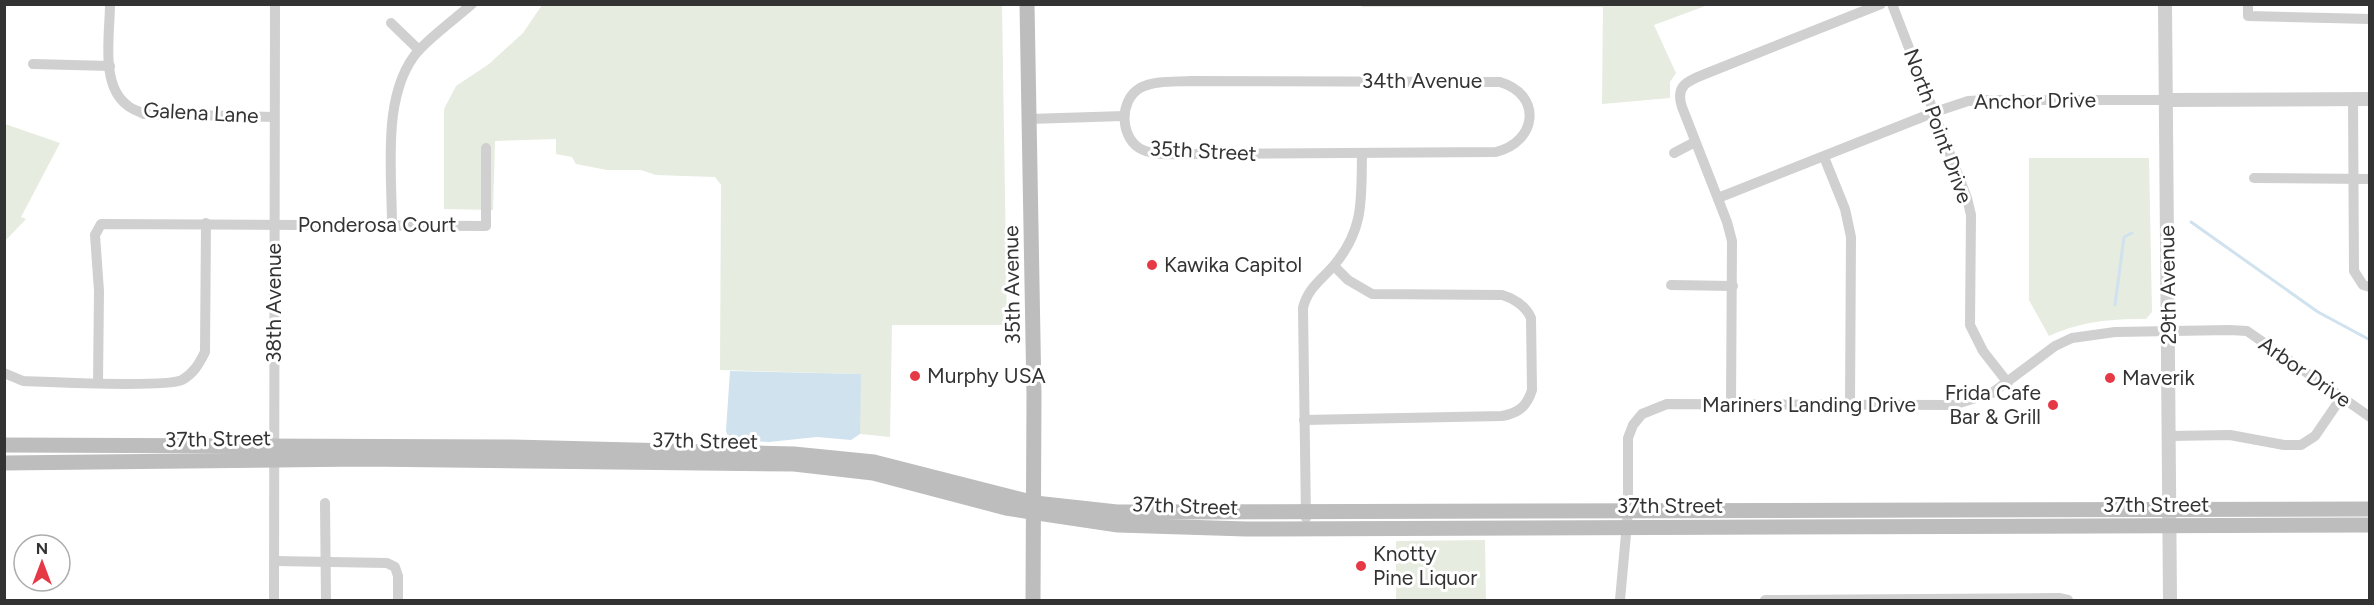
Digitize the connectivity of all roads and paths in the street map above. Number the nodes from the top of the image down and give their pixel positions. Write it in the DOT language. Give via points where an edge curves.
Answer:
graph roads {
  1 [pos="110,4"];
  2 [pos="275,4"];
  3 [pos="472,4"];
  4 [pos="1027,4"];
  5 [pos="1881,4"];
  6 [pos="1892,4"];
  7 [pos="2165,4"];
  8 [pos="2248,4"];
  9 [pos="2370,19"];
  10 [pos="391,23"];
  11 [pos="419,50"];
  12 [pos="33,64"];
  13 [pos="110,66"];
  14 [pos="2353,99"];
  15 [pos="2370,99"];
  16 [pos="2165,100"];
  17 [pos="1935,112"];
  18 [pos="1124,116"];
  19 [pos="274,117"];
  20 [pos="1029,118"];
  21 [pos="1695,142"];
  22 [pos="486,148"];
  23 [pos="1674,153"];
  24 [pos="1362,154"];
  25 [pos="1824,157"];
  26 [pos="2254,178"];
  27 [pos="2354,179"];
  28 [pos="2370,179"];
  29 [pos="1718,198"];
  30 [pos="206,223"];
  31 [pos="273,224"];
  32 [pos="392,225"];
  33 [pos="1334,266"];
  34 [pos="1671,285"];
  35 [pos="1733,286"];
  36 [pos="2370,286"];
  37 [pos="2168,332"];
  38 [pos="4,373"];
  39 [pos="98,382"];
  40 [pos="2008,383"];
  41 [pos="2341,398"];
  42 [pos="1731,405"];
  43 [pos="1850,405"];
  44 [pos="2370,417"];
  45 [pos="1304,420"];
  46 [pos="2169,436"];
  47 [pos="4,445"];
  48 [pos="275,452"];
  49 [pos="4,463"];
  50 [pos="325,503"];
  51 [pos="1035,508"];
  52 [pos="2170,509"];
  53 [pos="2370,509"];
  54 [pos="1628,512"];
  55 [pos="1306,513"];
  56 [pos="2370,525"];
  57 [pos="2171,526"];
  58 [pos="1625,528"];
  59 [pos="1306,529"];
  60 [pos="274,561"];
  61 [pos="326,562"];
  62 [pos="274,600"];
  63 [pos="326,600"];
  64 [pos="398,600"];
  65 [pos="1033,600"];
  66 [pos="1620,600"];
  67 [pos="1765,600"];
  68 [pos="1960,600"];
  69 [pos="2068,600"];
  70 [pos="2170,600"];
  1 -- 13 [label="street, Galena Lane"];
  2 -- 19 [label="street, 38th Avenue"];
  3 -- 11 [label="street"];
  4 -- 20 [label="main road, 35th Avenue"];
  5 -- 21 [label="street" via="1686,82 1679,97"];
  6 -- 17 [label="street, North Point Drive"];
  7 -- 16 [label="street, 29th Avenue"];
  8 -- 9 [label="street" via="2248,16"];
  10 -- 11 [label="street"];
  11 -- 32 [label="street" via="400,80 394,105"];
  12 -- 13 [label="street"];
  13 -- 19 [label="street, Galena Lane" via="113,88 126,105 144,114"];
  14 -- 15 [label="street, Anchor Drive"];
  14 -- 16 [label="street, Anchor Drive"];
  14 -- 27 [label="street"];
  16 -- 17 [label="street, Anchor Drive" via="1986,100 1968,101"];
  16 -- 37 [label="street, 29th Avenue"];
  17 -- 25 [label="street, Anchor Drive"];
  17 -- 40 [label="street, North Point Drive" via="1964,185 1971,215 1970,325 1983,351"];
  18 -- 20 [label="street"];
  18 -- 24 [label="street, 35th Street" via="1132,141 1144,151 1156,153"];
  18 -- 24 [label="street, 34th Avenue" via="1127,103 1139,89 1158,83 1191,81 1491,81 1515,87 1528,102 1526,134 1509,149"];
  19 -- 31 [label="street, 38th Avenue"];
  20 -- 51 [label="main road, 35th Avenue"];
  21 -- 23 [label="street"];
  21 -- 29 [label="street"];
  22 -- 32 [label="street, Ponderosa Court" via="486,226"];
  24 -- 33 [label="street" via="1361,217"];
  25 -- 29 [label="street, Anchor Drive"];
  25 -- 43 [label="street" via="1845,209 1851,237"];
  26 -- 27 [label="street"];
  27 -- 28 [label="street"];
  27 -- 36 [label="street" via="2354,271 2363,285"];
  29 -- 35 [label="street" via="1732,241"];
  30 -- 31 [label="street, Ponderosa Court"];
  30 -- 39 [label="street" via="205,352 196,370 180,381"];
  30 -- 39 [label="street, Ponderosa Court" via="101,224 95,235"];
  31 -- 32 [label="street, Ponderosa Court"];
  31 -- 48 [label="street, 38th Avenue"];
  33 -- 45 [label="street" via="1316,281 1303,308"];
  33 -- 45 [label="street" via="1372,294 1502,296 1516,301 1531,318 1532,390 1521,409 1502,416"];
  34 -- 35 [label="street"];
  35 -- 42 [label="street"];
  37 -- 40 [label="street, Mariners Landing Drive" via="2091,333 2072,338 2055,346"];
  37 -- 41 [label="street, Arbor Drive" via="2247,331"];
  37 -- 46 [label="street, 29th Avenue"];
  38 -- 39 [label="street" via="23,381"];
  40 -- 43 [label="street, Mariners Landing Drive" via="1983,397 1953,405"];
  41 -- 44 [label="street, Arbor Drive"];
  41 -- 46 [label="street" via="2315,436 2301,446 2230,435"];
  42 -- 43 [label="street, Mariners Landing Drive"];
  42 -- 54 [label="street, Mariners Landing Drive" via="1667,404 1642,414 1628,438"];
  45 -- 55 [label="street"];
  46 -- 52 [label="street, 29th Avenue"];
  47 -- 48 [label="main road, 37th Street"];
  48 -- 49 [label="main road, 37th Street"];
  48 -- 51 [label="main road, 37th Street" via="794,464 873,473"];
  48 -- 60 [label="street, 38th Avenue"];
  50 -- 61 [label="street"];
  51 -- 55 [label="main road, 37th Street"];
  51 -- 59 [label="main road, 37th Street" via="1118,525"];
  51 -- 65 [label="main road, 35th Avenue"];
  52 -- 53 [label="main road, 37th Street"];
  52 -- 54 [label="main road, 37th Street"];
  52 -- 57 [label="street, 29th Avenue"];
  54 -- 55 [label="main road, 37th Street"];
  54 -- 58 [label="street, Mariners Landing Drive"];
  55 -- 59 [label="street"];
  56 -- 57 [label="main road, 37th Street"];
  57 -- 58 [label="main road, 37th Street"];
  57 -- 70 [label="street, 29th Avenue"];
  58 -- 59 [label="main road, 37th Street"];
  58 -- 66 [label="street, Mariners Landing Drive"];
  60 -- 61 [label="street"];
  60 -- 62 [label="street, 38th Avenue"];
  61 -- 63 [label="street"];
  61 -- 64 [label="street" via="387,563 395,567"];
  67 -- 68 [label="street"];
  68 -- 69 [label="street"];
}
